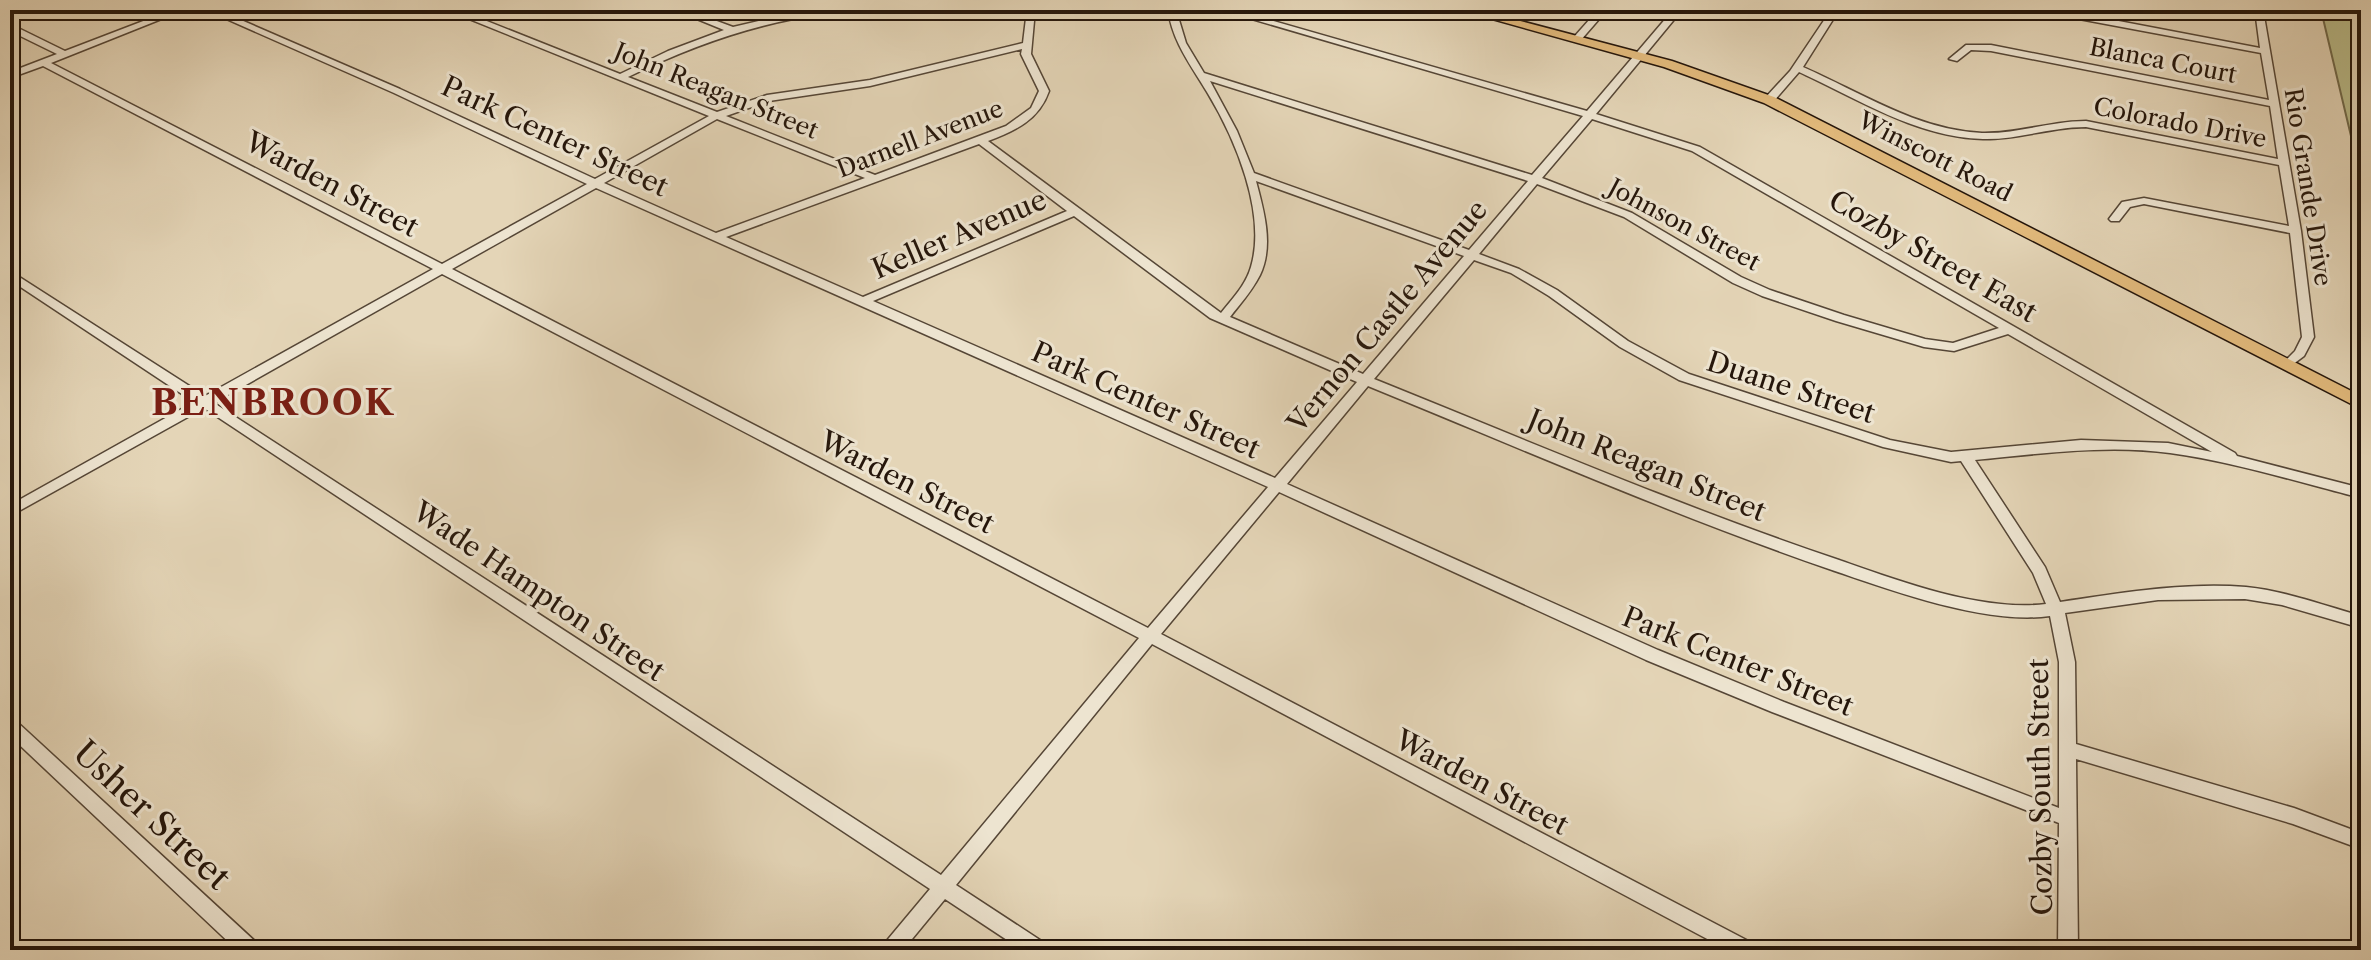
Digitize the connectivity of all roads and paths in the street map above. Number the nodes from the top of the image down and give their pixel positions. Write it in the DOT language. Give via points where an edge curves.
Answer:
graph roads {
  1 [pos="180,10"];
  2 [pos="210,10"];
  3 [pos="451,10"];
  4 [pos="679,10"];
  5 [pos="830,10"];
  6 [pos="1031,10"];
  7 [pos="1172,10"];
  8 [pos="1225,10"];
  9 [pos="1603,10"];
  10 [pos="1678,10"];
  11 [pos="1835,10"];
  12 [pos="2047,10"];
  13 [pos="2259,10"];
  14 [pos="1472,11"];
  15 [pos="10,27"];
  16 [pos="730,29"];
  17 [pos="1577,39"];
  18 [pos="1027,45"];
  19 [pos="2264,51"];
  20 [pos="65,54"];
  21 [pos="1639,56"];
  22 [pos="1954,59"];
  23 [pos="43,62"];
  24 [pos="1797,68"];
  25 [pos="10,75"];
  26 [pos="1200,75"];
  27 [pos="621,77"];
  28 [pos="1769,100"];
  29 [pos="2274,104"];
  30 [pos="718,115"];
  31 [pos="1590,116"];
  32 [pos="980,140"];
  33 [pos="2283,163"];
  34 [pos="1247,174"];
  35 [pos="876,179"];
  36 [pos="1536,180"];
  37 [pos="594,183"];
  38 [pos="1076,211"];
  39 [pos="2115,219"];
  40 [pos="2295,231"];
  41 [pos="715,237"];
  42 [pos="1474,254"];
  43 [pos="439,269"];
  44 [pos="10,275"];
  45 [pos="860,302"];
  46 [pos="1223,319"];
  47 [pos="2010,329"];
  48 [pos="2288,364"];
  49 [pos="1367,381"];
  50 [pos="204,402"];
  51 [pos="2361,403"];
  52 [pos="1966,457"];
  53 [pos="2241,462"];
  54 [pos="1277,487"];
  55 [pos="2361,493"];
  56 [pos="10,511"];
  57 [pos="2055,609"];
  58 [pos="2361,622"];
  59 [pos="1150,636"];
  60 [pos="10,726"];
  61 [pos="2068,749"];
  62 [pos="2068,819"];
  63 [pos="2361,841"];
  64 [pos="944,887"];
  65 [pos="251,950"];
  66 [pos="891,950"];
  67 [pos="1039,950"];
  68 [pos="1747,950"];
  69 [pos="2068,950"];
  1 -- 20 [label="street"];
  2 -- 37 [label="street, Park Center Street"];
  3 -- 27 [label="street, John Reagan Street"];
  4 -- 16 [label="street"];
  5 -- 16 [label="street"];
  6 -- 18 [label="street, Darnell Avenue"];
  7 -- 26 [label="street" via="1184,50"];
  8 -- 31 [label="street, Cozby Street East"];
  9 -- 17 [label="street"];
  10 -- 21 [label="street, Vernon Castle Avenue"];
  11 -- 24 [label="street"];
  12 -- 19 [label="street"];
  13 -- 19 [label="street, Rio Grande Drive"];
  14 -- 17 [label="main road, Winscott Road"];
  15 -- 20 [label="street"];
  16 -- 27 [label="street"];
  17 -- 21 [label="main road, Winscott Road"];
  18 -- 30 [label="street" via="870,83 767,98"];
  18 -- 32 [label="street, Darnell Avenue" via="1031,69 1044,91 1042,100 1023,121"];
  19 -- 29 [label="street, Rio Grande Drive"];
  20 -- 23 [label="street"];
  21 -- 28 [label="main road, Winscott Road"];
  21 -- 31 [label="street, Vernon Castle Avenue"];
  22 -- 29 [label="street, Blanca Court" via="1965,48 1991,48"];
  23 -- 25 [label="street"];
  23 -- 43 [label="street, Warden Street"];
  24 -- 28 [label="street"];
  24 -- 33 [label="street, Colorado Drive" via="1901,115 1959,133 1988,136 2086,124"];
  26 -- 34 [label="street"];
  26 -- 36 [label="street, Johnson Street"];
  27 -- 30 [label="street, John Reagan Street"];
  28 -- 48 [label="main road, Winscott Road"];
  29 -- 33 [label="street, Rio Grande Drive"];
  30 -- 35 [label="street, John Reagan Street"];
  30 -- 37 [label="street"];
  31 -- 36 [label="street, Vernon Castle Avenue"];
  31 -- 47 [label="street, Cozby Street East" via="1715,158"];
  32 -- 35 [label="street, Darnell Avenue"];
  32 -- 38 [label="street, John Reagan Street"];
  33 -- 40 [label="street, Rio Grande Drive"];
  34 -- 42 [label="street, Duane Street"];
  34 -- 46 [label="street" via="1261,218 1262,247 1252,280"];
  35 -- 41 [label="street, Darnell Avenue"];
  36 -- 42 [label="street, Vernon Castle Avenue"];
  36 -- 47 [label="street, Johnson Street" via="1628,215 1756,289 1840,318 1954,347"];
  37 -- 41 [label="street, Park Center Street"];
  37 -- 43 [label="street"];
  38 -- 45 [label="street, Keller Avenue"];
  38 -- 46 [label="street, John Reagan Street" via="1189,299"];
  39 -- 40 [label="street" via="2126,204 2150,201"];
  40 -- 48 [label="street, Rio Grande Drive" via="2308,337"];
  41 -- 45 [label="street, Park Center Street"];
  42 -- 49 [label="street, Vernon Castle Avenue"];
  42 -- 52 [label="street, Duane Street" via="1553,293 1624,344 1684,377 1888,444"];
  43 -- 50 [label="street"];
  43 -- 59 [label="street, Warden Street"];
  44 -- 50 [label="street, Wade Hampton Street"];
  45 -- 54 [label="street, Park Center Street"];
  46 -- 49 [label="street, John Reagan Street"];
  47 -- 53 [label="street, Cozby Street East"];
  48 -- 51 [label="main road, Winscott Road"];
  49 -- 54 [label="street, Vernon Castle Avenue"];
  49 -- 57 [label="street, John Reagan Street" via="1762,540 1885,582 2007,611"];
  50 -- 56 [label="street"];
  50 -- 64 [label="street, Wade Hampton Street"];
  52 -- 53 [label="street, Duane Street" via="2127,445"];
  52 -- 57 [label="street, Cozby South Street" via="2040,571"];
  53 -- 55 [label="street, Duane Street"];
  54 -- 59 [label="street, Vernon Castle Avenue"];
  54 -- 62 [label="street, Park Center Street" via="1652,655"];
  57 -- 58 [label="street, John Reagan Street" via="2158,594 2245,593"];
  57 -- 61 [label="street, Cozby South Street" via="2067,662"];
  59 -- 64 [label="street, Vernon Castle Avenue"];
  59 -- 68 [label="street, Warden Street"];
  60 -- 65 [label="street, Usher Street"];
  61 -- 62 [label="street, Cozby South Street"];
  61 -- 63 [label="street"];
  62 -- 69 [label="street, Cozby South Street"];
  64 -- 66 [label="street, Vernon Castle Avenue"];
  64 -- 67 [label="street, Wade Hampton Street"];
}
